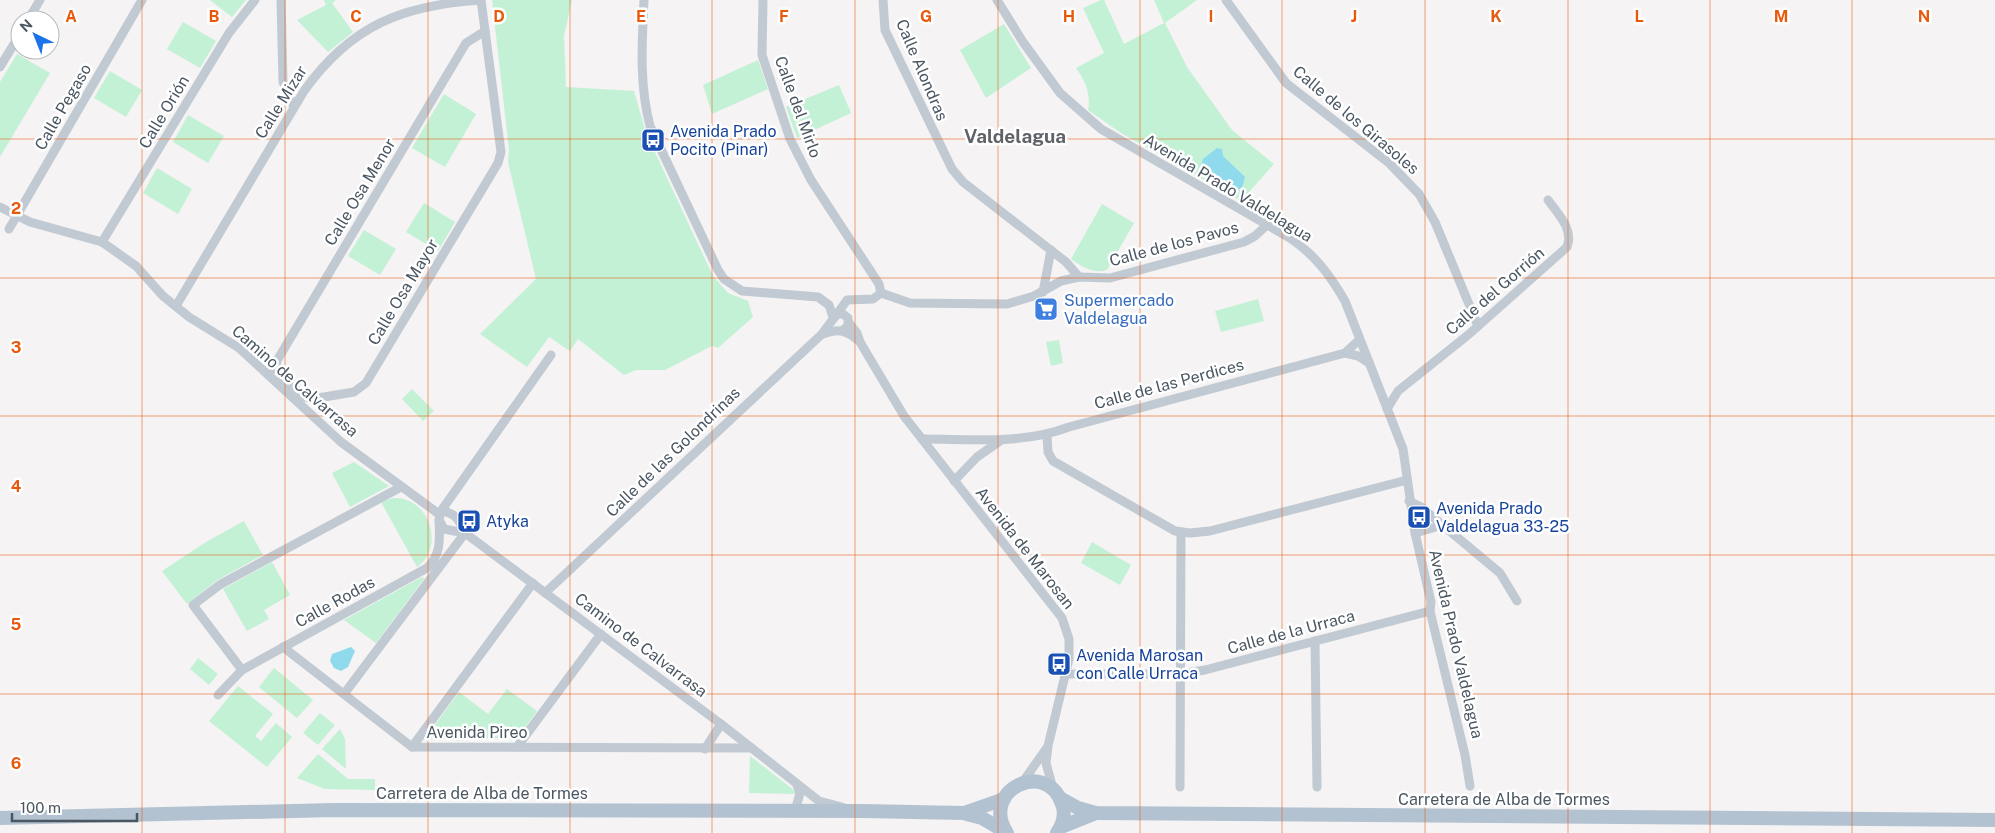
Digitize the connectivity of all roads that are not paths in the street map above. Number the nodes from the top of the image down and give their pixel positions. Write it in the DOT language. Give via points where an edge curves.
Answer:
graph roads {
  1 [pos="142,0"];
  2 [pos="254,0"];
  3 [pos="281,0"];
  4 [pos="482,0"];
  5 [pos="644,0"];
  6 [pos="763,0"];
  7 [pos="882,0"];
  8 [pos="997,0"];
  9 [pos="1226,0"];
  10 [pos="485,31"];
  11 [pos="10,50"];
  12 [pos="0,67"];
  13 [pos="294,107"];
  14 [pos="1548,200"];
  15 [pos="0,207"];
  16 [pos="17,216"];
  17 [pos="1267,225"];
  18 [pos="10,229"];
  19 [pos="102,242"];
  20 [pos="1051,250"];
  21 [pos="1079,277"];
  22 [pos="1043,292"];
  23 [pos="881,293"];
  24 [pos="176,306"];
  25 [pos="840,322"];
  26 [pos="1478,326"];
  27 [pos="1359,340"];
  28 [pos="1345,353"];
  29 [pos="551,355"];
  30 [pos="276,363"];
  31 [pos="1369,363"];
  32 [pos="269,374"];
  33 [pos="1378,385"];
  34 [pos="286,386"];
  35 [pos="1398,391"];
  36 [pos="1387,409"];
  37 [pos="1047,435"];
  38 [pos="976,439"];
  39 [pos="922,440"];
  40 [pos="1000,441"];
  41 [pos="980,454"];
  42 [pos="1407,480"];
  43 [pos="954,481"];
  44 [pos="401,487"];
  45 [pos="1409,501"];
  46 [pos="440,515"];
  47 [pos="1443,526"];
  48 [pos="461,530"];
  49 [pos="1181,532"];
  50 [pos="1415,533"];
  51 [pos="436,564"];
  52 [pos="533,584"];
  53 [pos="545,593"];
  54 [pos="1517,601"];
  55 [pos="1430,611"];
  56 [pos="601,634"];
  57 [pos="1315,641"];
  58 [pos="283,647"];
  59 [pos="242,670"];
  60 [pos="1067,674"];
  61 [pos="1181,674"];
  62 [pos="344,694"];
  63 [pos="218,695"];
  64 [pos="721,724"];
  65 [pos="1048,746"];
  66 [pos="412,747"];
  67 [pos="517,747"];
  68 [pos="751,748"];
  69 [pos="705,749"];
  70 [pos="1022,783"];
  71 [pos="797,784"];
  72 [pos="1470,786"];
  73 [pos="1180,787"];
  74 [pos="1317,787"];
  75 [pos="1057,793"];
  76 [pos="1004,799"];
  77 [pos="795,811"];
  78 [pos="863,811"];
  79 [pos="963,813"];
  80 [pos="1096,813"];
  81 [pos="0,818"];
  82 [pos="1995,820"];
  83 [pos="1059,830"];
  84 [pos="1007,832"];
  1 -- 16 [label="street, Calle Pegaso"];
  2 -- 19 [label="street, Calle Orión" via="229,33"];
  3 -- 13 [label="street" via="283,82"];
  4 -- 10 [label="street"];
  4 -- 13 [label="street, Calle Mizar" via="445,2 417,8 360,34 321,67"];
  5 -- 25 [label="street, Avenida de Marosan" via="640,62 648,119 718,270 724,279 742,291 818,297 829,305"];
  6 -- 23 [label="street, Calle del Mirlo" via="762,55 790,139 810,180 879,284"];
  7 -- 20 [label="street, Calle Alondras" via="885,30 952,169 963,182"];
  8 -- 17 [label="street, Avenida Prado Valdelagua" via="1042,71 1073,106 1119,141"];
  9 -- 26 [label="street, Calle de los Girasoles" via="1286,83 1389,163 1419,194 1439,230"];
  10 -- 30 [label="street, Calle Osa Menor" via="466,42"];
  10 -- 34 [label="street, Calle Osa Mayor" via="501,152 498,163 366,383 354,392 308,399"];
  11 -- 12 [label="street"];
  13 -- 24 [label="street, Calle Mizar"];
  14 -- 26 [label="street, Calle del Gorrión" via="1568,229 1570,240 1567,247"];
  15 -- 16 [label="street, Camino de Calvarrasa"];
  16 -- 18 [label="street, Calle Pegaso"];
  16 -- 19 [label="street, Camino de Calvarrasa"];
  17 -- 21 [label="street, Calle de los Pavos" via="1255,236 1230,246 1110,278"];
  17 -- 27 [label="street, Avenida Prado Valdelagua" via="1300,245 1323,267 1345,301"];
  19 -- 24 [label="street, Camino de Calvarrasa" via="136,266 162,296"];
  20 -- 21 [label="street, Calle Alondras"];
  20 -- 22 [label="street"];
  21 -- 22 [label="street, Calle de los Pavos" via="1061,281"];
  22 -- 23 [label="street, Calle de los Pavos" via="993,306 910,303"];
  23 -- 25 [label="street" via="873,299 847,300"];
  24 -- 32 [label="street, Camino de Calvarrasa" via="228,340"];
  25 -- 39 [label="street, Avenida de Marosan" via="857,333 904,416"];
  25 -- 53 [label="street, Calle de las Golondrinas" via="822,334"];
  26 -- 35 [label="street, Calle del Gorrión"];
  27 -- 28 [label="street, Calle de las Perdices"];
  27 -- 31 [label="street, Avenida Prado Valdelagua"];
  28 -- 31 [label="street"];
  28 -- 37 [label="street, Calle de las Perdices"];
  29 -- 46 [label="street"];
  30 -- 32 [label="street, Calle Osa Menor"];
  30 -- 34 [label="street"];
  31 -- 33 [label="street, Avenida Prado Valdelagua"];
  32 -- 34 [label="street, Camino de Calvarrasa"];
  33 -- 35 [label="street"];
  33 -- 36 [label="street, Avenida Prado Valdelagua"];
  34 -- 44 [label="street, Camino de Calvarrasa" via="329,432"];
  35 -- 36 [label="street, Calle del Gorrión"];
  36 -- 42 [label="street, Avenida Prado Valdelagua" via="1403,449"];
  37 -- 40 [label="street, Calle de las Perdices"];
  37 -- 49 [label="street" via="1048,452 1053,461 1156,522"];
  38 -- 39 [label="street, Calle de las Perdices"];
  38 -- 40 [label="street, Calle de las Perdices"];
  38 -- 41 [label="street"];
  39 -- 43 [label="street, Avenida de Marosan"];
  40 -- 41 [label="street, Calle de las Perdices"];
  41 -- 43 [label="street, Calle de las Perdices"];
  42 -- 45 [label="street, Avenida Prado Valdelagua"];
  42 -- 49 [label="street" via="1210,531"];
  43 -- 60 [label="street, Avenida de Marosan" via="1062,618 1068,639"];
  44 -- 46 [label="street, Camino de Calvarrasa"];
  44 -- 59 [label="street" via="221,584 193,604"];
  45 -- 47 [label="street"];
  45 -- 50 [label="street, Avenida Prado Valdelagua"];
  46 -- 48 [label="street" via="444,529"];
  46 -- 48 [label="street" via="448,511 458,518"];
  46 -- 51 [label="street"];
  47 -- 50 [label="street"];
  47 -- 54 [label="street" via="1500,573"];
  48 -- 51 [label="street"];
  48 -- 52 [label="street, Camino de Calvarrasa"];
  49 -- 61 [label="street"];
  50 -- 55 [label="street, Avenida Prado Valdelagua" via="1431,602"];
  51 -- 58 [label="street, Calle Rodas"];
  51 -- 62 [label="street"];
  52 -- 53 [label="street, Camino de Calvarrasa"];
  52 -- 66 [label="street"];
  53 -- 56 [label="street, Camino de Calvarrasa"];
  55 -- 57 [label="street, Calle de la Urraca"];
  55 -- 72 [label="street, Avenida Prado Valdelagua" via="1466,755"];
  56 -- 64 [label="street, Camino de Calvarrasa"];
  56 -- 67 [label="street"];
  57 -- 61 [label="street, Calle de la Urraca"];
  57 -- 74 [label="street"];
  58 -- 59 [label="street, Calle Rodas"];
  58 -- 62 [label="street, Avenida Pireo"];
  59 -- 63 [label="street, Calle Rodas"];
  60 -- 61 [label="street, Calle de la Urraca"];
  60 -- 65 [label="street, Avenida de Marosan"];
  61 -- 73 [label="street"];
  62 -- 66 [label="street, Avenida Pireo"];
  64 -- 68 [label="street, Camino de Calvarrasa"];
  64 -- 69 [label="street"];
  65 -- 70 [label="street, Avenida de Marosan"];
  65 -- 75 [label="street, Avenida de Marosan" via="1046,763"];
  66 -- 67 [label="street, Avenida Pireo"];
  67 -- 69 [label="street, Avenida Pireo"];
  68 -- 69 [label="street, Avenida Pireo"];
  68 -- 71 [label="street, Camino de Calvarrasa"];
  70 -- 75 [label="main road, Carretera de Alba de Tormes" via="1034,781"];
  70 -- 76 [label="main road" via="1012,788"];
  71 -- 77 [label="street" via="800,793"];
  71 -- 78 [label="street, Camino de Calvarrasa" via="819,801"];
  75 -- 80 [label="main road, Carretera de Alba de Tormes" via="1078,808"];
  75 -- 83 [label="main road" via="1064,808"];
  76 -- 79 [label="main road, Carretera de Alba de Tormes"];
  76 -- 84 [label="main road" via="1000,809 1001,821"];
  77 -- 78 [label="main road, Carretera de Alba de Tormes"];
  77 -- 81 [label="main road, Carretera de Alba de Tormes" via="334,810"];
  78 -- 79 [label="main road, Carretera de Alba de Tormes"];
  79 -- 84 [label="main road, Carretera de Alba de Tormes" via="982,818"];
  80 -- 82 [label="main road, Carretera de Alba de Tormes"];
  80 -- 83 [label="main road, Carretera de Alba de Tormes"];
}
